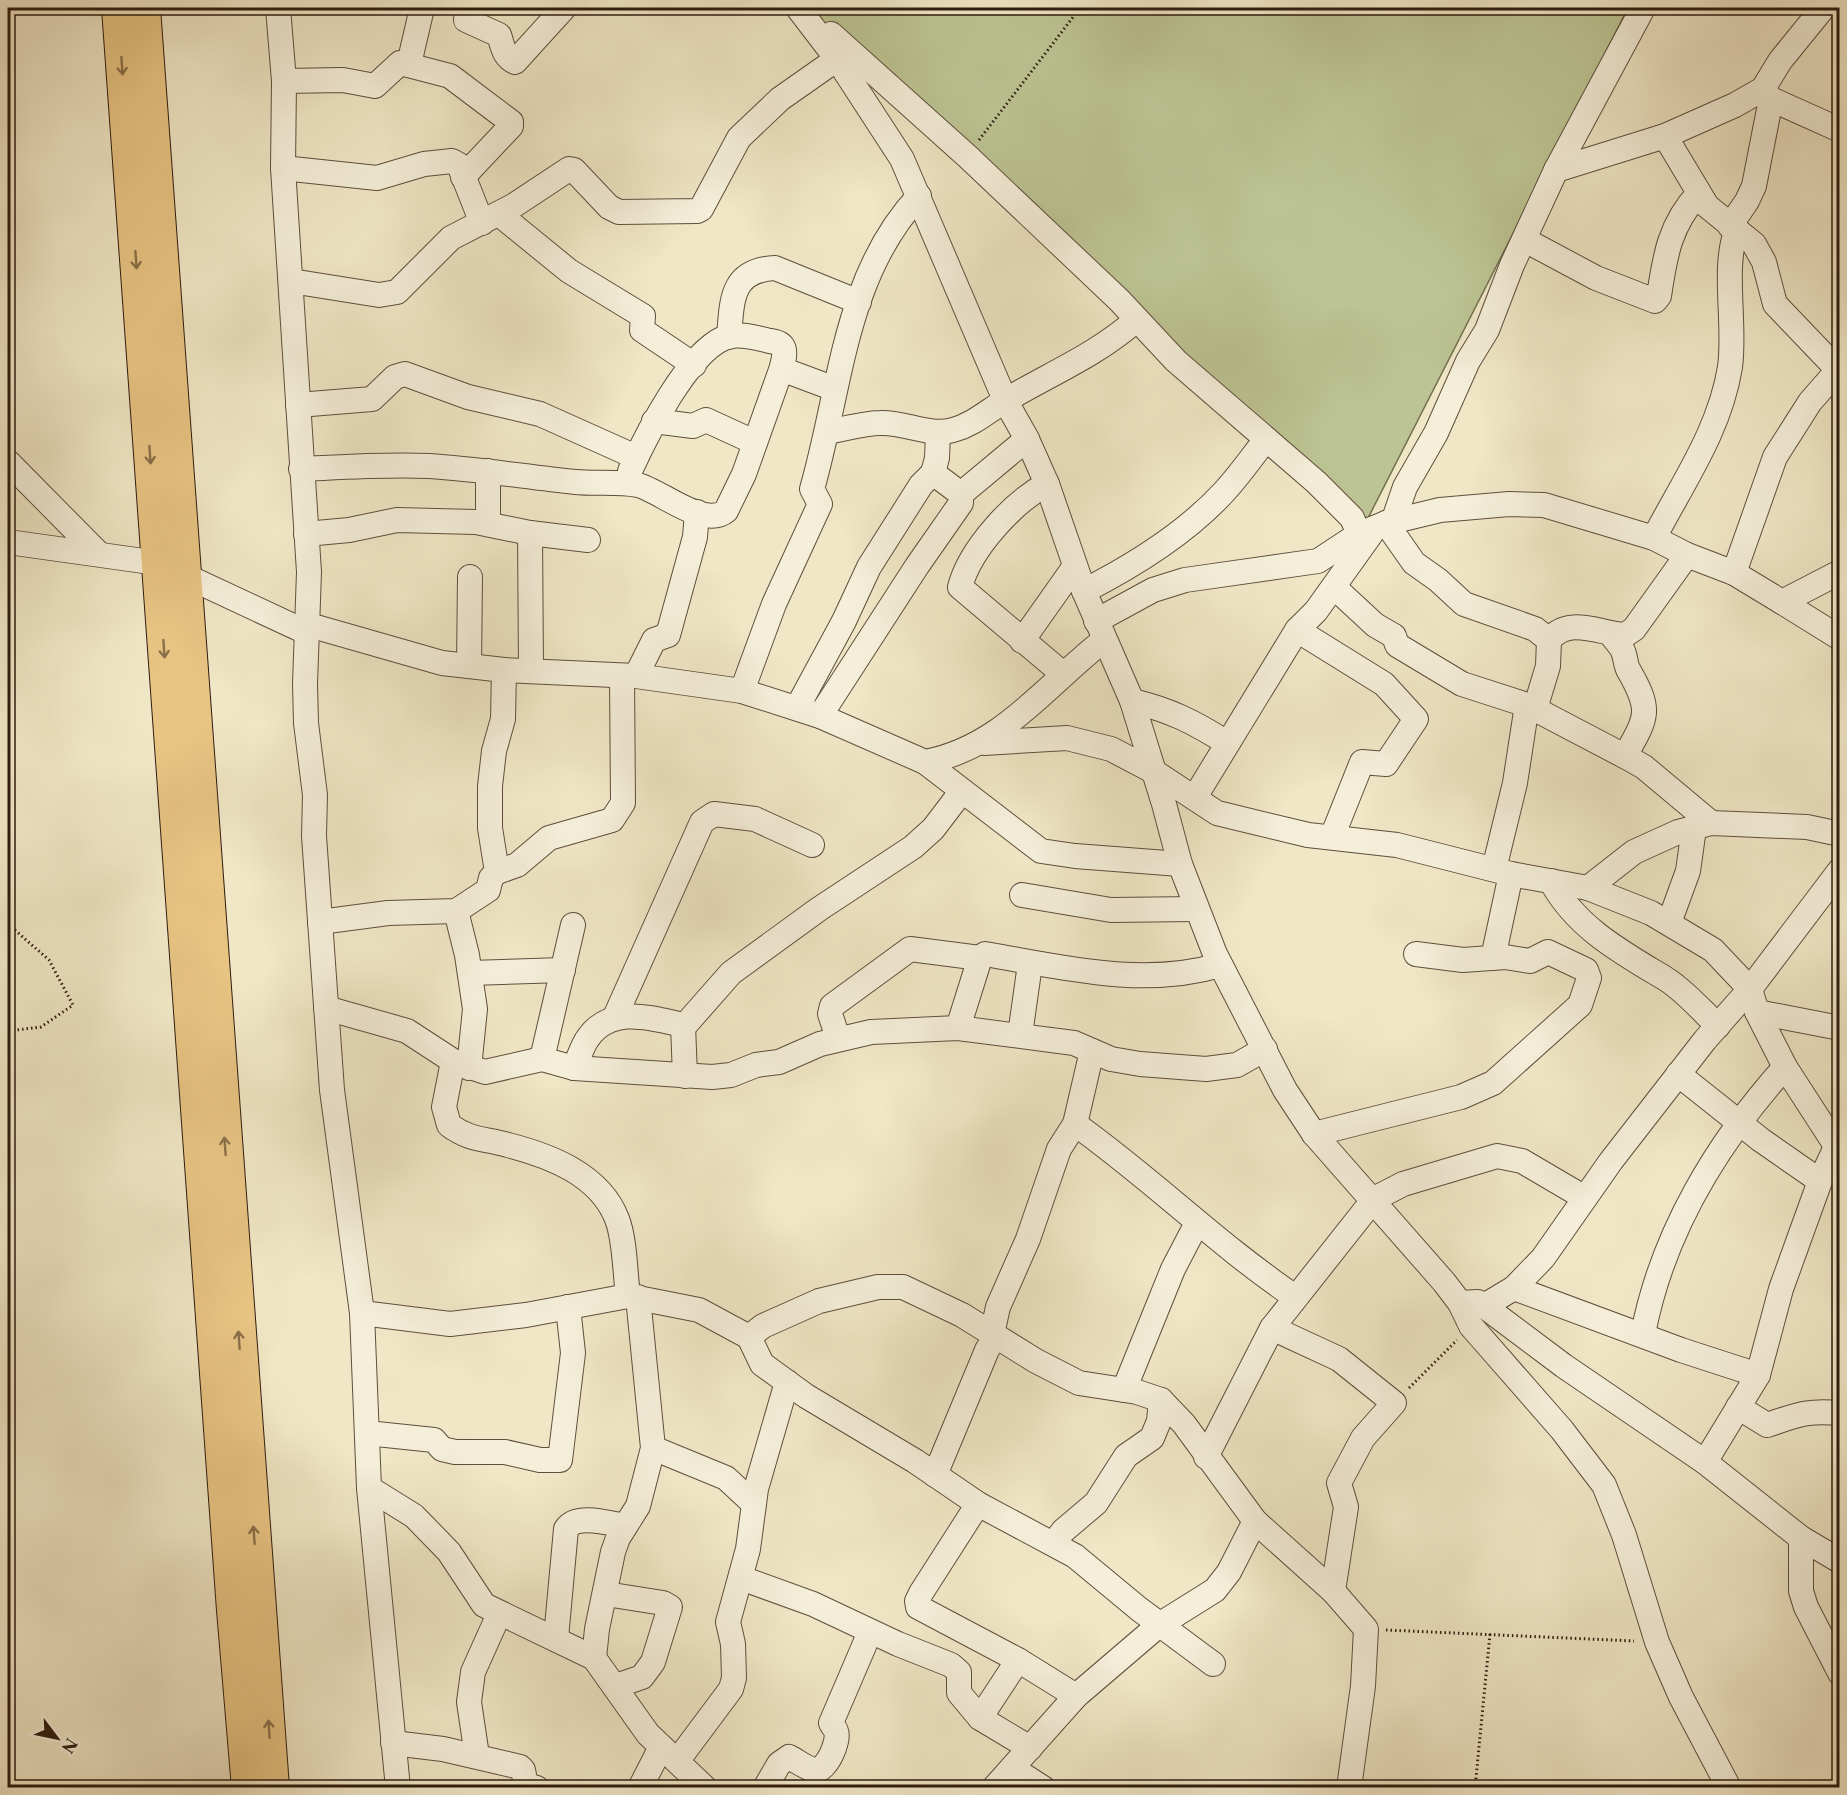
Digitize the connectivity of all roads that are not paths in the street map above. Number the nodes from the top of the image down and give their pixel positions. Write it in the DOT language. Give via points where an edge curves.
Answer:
graph roads {
  1 [pos="118,8"];
  2 [pos="144,8"];
  3 [pos="278,8"];
  4 [pos="422,8"];
  5 [pos="467,8"];
  6 [pos="564,8"];
  7 [pos="798,8"];
  8 [pos="1643,8"];
  9 [pos="1823,8"];
  10 [pos="837,58"];
  11 [pos="409,64"];
  12 [pos="284,81"];
  13 [pos="1767,94"];
  14 [pos="1839,130"];
  15 [pos="1665,136"];
  16 [pos="283,168"];
  17 [pos="1556,171"];
  18 [pos="463,177"];
  19 [pos="1699,193"];
  20 [pos="919,196"];
  21 [pos="491,218"];
  22 [pos="1734,228"];
  23 [pos="1525,240"];
  24 [pos="291,281"];
  25 [pos="859,302"];
  26 [pos="1136,320"];
  27 [pos="729,337"];
  28 [pos="694,365"];
  29 [pos="782,367"];
  30 [pos="1839,371"];
  31 [pos="835,389"];
  32 [pos="1005,400"];
  33 [pos="298,405"];
  34 [pos="654,421"];
  35 [pos="827,432"];
  36 [pos="938,433"];
  37 [pos="1027,439"];
  38 [pos="1266,439"];
  39 [pos="754,442"];
  40 [pos="636,457"];
  41 [pos="8,462"];
  42 [pos="301,470"];
  43 [pos="488,471"];
  44 [pos="933,473"];
  45 [pos="624,482"];
  46 [pos="1047,484"];
  47 [pos="961,494"];
  48 [pos="697,512"];
  49 [pos="488,523"];
  50 [pos="1378,526"];
  51 [pos="306,534"];
  52 [pos="530,534"];
  53 [pos="1654,538"];
  54 [pos="588,540"];
  55 [pos="8,542"];
  56 [pos="98,553"];
  57 [pos="1687,555"];
  58 [pos="1075,566"];
  59 [pos="171,569"];
  60 [pos="1839,572"];
  61 [pos="1734,573"];
  62 [pos="470,577"];
  63 [pos="1334,587"];
  64 [pos="1084,591"];
  65 [pos="1782,602"];
  66 [pos="308,629"];
  67 [pos="1100,630"];
  68 [pos="1297,630"];
  69 [pos="1611,634"];
  70 [pos="1839,638"];
  71 [pos="1022,640"];
  72 [pos="1549,640"];
  73 [pos="469,666"];
  74 [pos="504,670"];
  75 [pos="531,671"];
  76 [pos="1063,674"];
  77 [pos="629,676"];
  78 [pos="742,691"];
  79 [pos="1132,701"];
  80 [pos="1531,707"];
  81 [pos="797,708"];
  82 [pos="820,716"];
  83 [pos="984,742"];
  84 [pos="1227,743"];
  85 [pos="1625,756"];
  86 [pos="925,762"];
  87 [pos="1153,771"];
  88 [pos="962,791"];
  89 [pos="1195,797"];
  90 [pos="1703,826"];
  91 [pos="1839,834"];
  92 [pos="1332,837"];
  93 [pos="812,845"];
  94 [pos="1180,864"];
  95 [pos="1839,870"];
  96 [pos="497,872"];
  97 [pos="1503,872"];
  98 [pos="1551,881"];
  99 [pos="1588,888"];
  100 [pos="1022,895"];
  101 [pos="1196,909"];
  102 [pos="456,911"];
  103 [pos="320,922"];
  104 [pos="1669,922"];
  105 [pos="573,925"];
  106 [pos="1416,954"];
  107 [pos="980,958"];
  108 [pos="1493,958"];
  109 [pos="1030,964"];
  110 [pos="1220,965"];
  111 [pos="563,970"];
  112 [pos="470,973"];
  113 [pos="1750,989"];
  114 [pos="326,1008"];
  115 [pos="1757,1012"];
  116 [pos="615,1017"];
  117 [pos="683,1025"];
  118 [pos="1718,1026"];
  119 [pos="958,1028"];
  120 [pos="1839,1028"];
  121 [pos="1020,1035"];
  122 [pos="838,1038"];
  123 [pos="1265,1049"];
  124 [pos="1092,1051"];
  125 [pos="542,1059"];
  126 [pos="461,1065"];
  127 [pos="1785,1067"];
  128 [pos="574,1068"];
  129 [pos="1678,1074"];
  130 [pos="685,1076"];
  131 [pos="1738,1121"];
  132 [pos="1075,1124"];
  133 [pos="1314,1134"];
  134 [pos="1837,1150"];
  135 [pos="1820,1181"];
  136 [pos="1585,1198"];
  137 [pos="1374,1199"];
  138 [pos="1197,1223"];
  139 [pos="1514,1288"];
  140 [pos="633,1296"];
  141 [pos="1295,1297"];
  142 [pos="1460,1303"];
  143 [pos="1484,1306"];
  144 [pos="568,1307"];
  145 [pos="362,1313"];
  146 [pos="1272,1328"];
  147 [pos="1643,1334"];
  148 [pos="994,1335"];
  149 [pos="749,1337"];
  150 [pos="1758,1375"];
  151 [pos="787,1382"];
  152 [pos="1124,1390"];
  153 [pos="1161,1400"];
  154 [pos="1738,1407"];
  155 [pos="1839,1413"];
  156 [pos="367,1433"];
  157 [pos="653,1448"];
  158 [pos="1206,1457"];
  159 [pos="1705,1462"];
  160 [pos="935,1475"];
  161 [pos="369,1488"];
  162 [pos="978,1503"];
  163 [pos="754,1504"];
  164 [pos="1255,1521"];
  165 [pos="625,1526"];
  166 [pos="1801,1538"];
  167 [pos="1054,1543"];
  168 [pos="1839,1561"];
  169 [pos="741,1578"];
  170 [pos="1333,1591"];
  171 [pos="606,1594"];
  172 [pos="499,1614"];
  173 [pos="1159,1625"];
  174 [pos="870,1632"];
  175 [pos="556,1638"];
  176 [pos="594,1658"];
  177 [pos="1018,1660"];
  178 [pos="1213,1664"];
  179 [pos="1839,1673"];
  180 [pos="616,1686"];
  181 [pos="1076,1696"];
  182 [pos="980,1718"];
  183 [pos="393,1743"];
  184 [pos="1030,1748"];
  185 [pos="670,1754"];
  186 [pos="477,1756"];
  187 [pos="1012,1768"];
  188 [pos="699,1784"];
  189 [pos="248,1788"];
  190 [pos="273,1788"];
  191 [pos="398,1788"];
  192 [pos="537,1788"];
  193 [pos="640,1788"];
  194 [pos="765,1788"];
  195 [pos="994,1788"];
  196 [pos="1043,1788"];
  197 [pos="1349,1788"];
  198 [pos="1729,1788"];
  1 -- 59 [label="main road, one-way"];
  2 -- 59 [label="main road"];
  3 -- 12 [label="street"];
  4 -- 11 [label="street"];
  5 -- 6 [label="street" via="466,20 499,35 508,59 515,62"];
  7 -- 10 [label="street"];
  7 -- 26 [label="street" via="966,156"];
  8 -- 17 [label="street"];
  9 -- 13 [label="street" via="1780,61"];
  10 -- 20 [label="street" via="902,159"];
  10 -- 21 [label="street" via="780,99 739,138 698,211 619,212 609,207 574,170 569,170"];
  11 -- 12 [label="street" via="400,63 375,86 343,80"];
  11 -- 18 [label="street" via="450,76 511,122"];
  12 -- 16 [label="street"];
  13 -- 14 [label="street"];
  13 -- 15 [label="street"];
  13 -- 22 [label="street" via="1754,186"];
  15 -- 17 [label="street"];
  15 -- 19 [label="street"];
  16 -- 18 [label="street" via="377,178 424,164 452,161 459,165"];
  16 -- 24 [label="street"];
  17 -- 23 [label="street"];
  18 -- 21 [label="street"];
  19 -- 22 [label="street" via="1707,206"];
  19 -- 23 [label="street" via="1683,210 1674,228 1655,301 1596,278"];
  20 -- 25 [label="street" via="885,237"];
  20 -- 32 [label="street"];
  21 -- 24 [label="street" via="451,238 397,292 379,295"];
  21 -- 28 [label="street" via="568,271 644,316 642,330"];
  22 -- 30 [label="street" via="1754,244 1764,262 1775,304"];
  22 -- 53 [label="street" via="1729,256 1732,342 1724,397 1705,446"];
  23 -- 50 [label="street" via="1487,330 1468,361 1436,433"];
  24 -- 33 [label="street"];
  25 -- 27 [label="street" via="775,268 764,269 746,275 733,296"];
  25 -- 31 [label="street"];
  26 -- 32 [label="street" via="1086,357"];
  26 -- 38 [label="street" via="1176,361"];
  27 -- 28 [label="street" via="710,347"];
  27 -- 29 [label="street" via="776,342 785,348"];
  28 -- 34 [label="street"];
  29 -- 31 [label="street"];
  29 -- 39 [label="street"];
  30 -- 61 [label="street" via="1810,402 1775,457"];
  31 -- 35 [label="street"];
  32 -- 36 [label="street" via="978,420"];
  32 -- 37 [label="street"];
  33 -- 40 [label="street" via="372,399 395,376 405,374 468,397 540,414"];
  33 -- 42 [label="street"];
  34 -- 39 [label="street" via="693,426 706,420"];
  34 -- 40 [label="street"];
  35 -- 36 [label="street" via="881,423"];
  35 -- 78 [label="street" via="812,489 820,504 774,604"];
  36 -- 44 [label="street"];
  37 -- 46 [label="street"];
  37 -- 47 [label="street"];
  38 -- 50 [label="street" via="1352,518"];
  38 -- 64 [label="street" via="1223,494 1181,530"];
  39 -- 48 [label="street" via="726,511 716,516"];
  40 -- 45 [label="street"];
  41 -- 56 [label="street"];
  42 -- 43 [label="street" via="366,465"];
  42 -- 51 [label="street"];
  43 -- 45 [label="street" via="592,484"];
  43 -- 49 [label="street"];
  44 -- 47 [label="street"];
  44 -- 81 [label="street" via="921,485 869,567"];
  45 -- 48 [label="street" via="642,486"];
  46 -- 58 [label="street"];
  46 -- 71 [label="street" via="1001,520 982,544 960,587"];
  47 -- 82 [label="street" via="961,503"];
  48 -- 77 [label="street" via="695,537 668,635 654,640"];
  49 -- 51 [label="street" via="397,520"];
  49 -- 52 [label="street"];
  50 -- 53 [label="street" via="1440,510 1544,505"];
  50 -- 63 [label="street"];
  50 -- 67 [label="street" via="1318,561 1185,580 1153,590"];
  50 -- 72 [label="street" via="1414,563 1464,604 1535,629"];
  51 -- 66 [label="street"];
  52 -- 54 [label="street"];
  52 -- 75 [label="street"];
  53 -- 57 [label="street"];
  55 -- 56 [label="street"];
  56 -- 59 [label="street"];
  57 -- 61 [label="street"];
  57 -- 69 [label="street" via="1634,629 1625,636"];
  58 -- 64 [label="street"];
  58 -- 71 [label="street"];
  59 -- 66 [label="street"];
  59 -- 189 [label="main road, one-way" via="232,1610"];
  190 -- 59 [label="main road, one-way"];
  60 -- 65 [label="street"];
  61 -- 65 [label="street"];
  62 -- 73 [label="street"];
  63 -- 68 [label="street"];
  63 -- 80 [label="street" via="1375,625 1394,636 1397,645 1462,684"];
  64 -- 67 [label="street"];
  65 -- 70 [label="street"];
  66 -- 73 [label="street"];
  66 -- 103 [label="street" via="306,713 315,795"];
  67 -- 76 [label="street"];
  67 -- 79 [label="street"];
  68 -- 84 [label="street"];
  68 -- 92 [label="street" via="1384,684 1416,719 1386,764 1362,762"];
  69 -- 72 [label="street" via="1569,625 1557,630"];
  69 -- 85 [label="street" via="1623,650 1646,711"];
  71 -- 76 [label="street"];
  72 -- 80 [label="street" via="1548,666"];
  73 -- 74 [label="street"];
  74 -- 75 [label="street"];
  74 -- 96 [label="street" via="503,719 490,786 490,828"];
  75 -- 77 [label="street"];
  76 -- 83 [label="street"];
  77 -- 78 [label="street"];
  77 -- 96 [label="street" via="623,803 617,814 591,828 549,838 517,865"];
  78 -- 81 [label="street"];
  79 -- 84 [label="street" via="1177,714"];
  79 -- 87 [label="street"];
  80 -- 85 [label="street"];
  80 -- 97 [label="street" via="1515,783"];
  81 -- 82 [label="street"];
  82 -- 86 [label="street"];
  83 -- 86 [label="street"];
  83 -- 87 [label="street" via="1067,738 1111,749"];
  84 -- 89 [label="street"];
  85 -- 90 [label="street" via="1644,767"];
  86 -- 88 [label="street"];
  87 -- 89 [label="street"];
  87 -- 94 [label="street"];
  88 -- 94 [label="street" via="1041,851"];
  88 -- 117 [label="street" via="920,841 732,973"];
  89 -- 92 [label="street" via="1217,813"];
  90 -- 91 [label="street" via="1807,827"];
  90 -- 99 [label="street" via="1634,852"];
  90 -- 104 [label="street"];
  92 -- 97 [label="street" via="1398,845"];
  93 -- 116 [label="street" via="755,819 714,814 702,822"];
  94 -- 101 [label="street"];
  95 -- 113 [label="street"];
  96 -- 102 [label="street" via="488,890"];
  97 -- 98 [label="street"];
  97 -- 108 [label="street"];
  98 -- 99 [label="street"];
  98 -- 118 [label="street" via="1594,934 1668,980"];
  99 -- 104 [label="street"];
  100 -- 101 [label="street" via="1111,910"];
  101 -- 110 [label="street"];
  102 -- 103 [label="street" via="381,914"];
  102 -- 112 [label="street"];
  103 -- 114 [label="street"];
  104 -- 113 [label="street" via="1713,950"];
  105 -- 111 [label="street"];
  106 -- 108 [label="street" via="1463,960"];
  107 -- 109 [label="street" via="985,954"];
  107 -- 119 [label="street"];
  107 -- 122 [label="street" via="910,949 832,1006 830,1014"];
  108 -- 133 [label="street" via="1530,961 1545,952 1569,962 1588,974 1583,1001 1492,1083 1461,1097"];
  109 -- 110 [label="street" via="1165,976"];
  109 -- 121 [label="street"];
  110 -- 123 [label="street"];
  111 -- 112 [label="street"];
  111 -- 125 [label="street"];
  112 -- 126 [label="street" via="475,1009"];
  113 -- 115 [label="street"];
  113 -- 118 [label="street"];
  114 -- 126 [label="street" via="407,1031"];
  114 -- 145 [label="street" via="332,1090"];
  115 -- 120 [label="street"];
  115 -- 127 [label="street"];
  116 -- 117 [label="street" via="645,1017"];
  116 -- 128 [label="street" via="588,1038"];
  117 -- 130 [label="street"];
  118 -- 129 [label="street"];
  119 -- 121 [label="street"];
  119 -- 122 [label="street" via="871,1032"];
  121 -- 124 [label="street" via="1074,1043"];
  122 -- 130 [label="street" via="779,1062 756,1065 731,1075"];
  123 -- 124 [label="street" via="1221,1069 1140,1064"];
  123 -- 133 [label="street" via="1285,1090"];
  124 -- 132 [label="street"];
  125 -- 126 [label="street" via="485,1072"];
  125 -- 128 [label="street"];
  126 -- 140 [label="street" via="444,1107 448,1125 474,1140 508,1144 586,1177 606,1197 618,1220"];
  127 -- 131 [label="street"];
  127 -- 134 [label="street"];
  128 -- 130 [label="street"];
  129 -- 131 [label="street"];
  129 -- 136 [label="street"];
  131 -- 135 [label="street"];
  131 -- 147 [label="street" via="1687,1209 1659,1270"];
  132 -- 138 [label="street" via="1124,1159"];
  132 -- 148 [label="street" via="1059,1149 1028,1239 998,1308"];
  133 -- 137 [label="street"];
  134 -- 135 [label="street"];
  135 -- 150 [label="street" via="1781,1289"];
  136 -- 137 [label="street" via="1522,1161 1497,1156 1402,1184"];
  136 -- 139 [label="street" via="1543,1258"];
  137 -- 141 [label="street"];
  137 -- 142 [label="street"];
  138 -- 141 [label="street"];
  138 -- 152 [label="street" via="1173,1269"];
  139 -- 143 [label="street"];
  139 -- 147 [label="street"];
  140 -- 144 [label="street"];
  140 -- 149 [label="street" via="699,1310"];
  140 -- 157 [label="street"];
  141 -- 146 [label="street"];
  142 -- 143 [label="street" via="1478,1302"];
  142 -- 198 [label="street" via="1471,1326 1562,1430 1604,1485 1657,1642"];
  143 -- 159 [label="street"];
  144 -- 145 [label="street" via="450,1324"];
  144 -- 156 [label="street" via="573,1353 560,1460 505,1452 455,1452 442,1449 434,1440"];
  145 -- 156 [label="street"];
  146 -- 158 [label="street"];
  146 -- 170 [label="street" via="1339,1359 1394,1403 1364,1438 1339,1483 1346,1507"];
  147 -- 150 [label="street"];
  148 -- 149 [label="street" via="903,1287 878,1287 819,1301 785,1314"];
  148 -- 152 [label="street" via="1079,1383"];
  148 -- 160 [label="street"];
  149 -- 151 [label="street" via="762,1364"];
  150 -- 154 [label="street"];
  151 -- 160 [label="street"];
  151 -- 163 [label="street"];
  152 -- 153 [label="street"];
  153 -- 158 [label="street" via="1184,1424"];
  153 -- 167 [label="street" via="1152,1438 1126,1456 1095,1503"];
  154 -- 155 [label="street" via="1767,1425 1803,1412"];
  154 -- 159 [label="street"];
  156 -- 161 [label="street"];
  157 -- 163 [label="street" via="726,1478"];
  157 -- 165 [label="street" via="642,1495"];
  158 -- 164 [label="street"];
  159 -- 166 [label="street"];
  160 -- 162 [label="street"];
  161 -- 172 [label="street" via="414,1516 449,1552 484,1605"];
  161 -- 183 [label="street"];
  162 -- 167 [label="street"];
  162 -- 177 [label="street" via="921,1593 918,1607"];
  163 -- 169 [label="street"];
  164 -- 170 [label="street"];
  164 -- 173 [label="street" via="1215,1590"];
  165 -- 171 [label="street" via="614,1552"];
  165 -- 175 [label="street" via="574,1521 566,1529"];
  166 -- 168 [label="street"];
  166 -- 179 [label="street" via="1801,1591"];
  167 -- 173 [label="street" via="1082,1561"];
  169 -- 174 [label="street" via="813,1604"];
  169 -- 185 [label="street" via="728,1622 733,1644 731,1689"];
  170 -- 197 [label="street" via="1366,1629 1363,1686"];
  171 -- 176 [label="street"];
  171 -- 180 [label="street" via="670,1607 653,1662 642,1677"];
  172 -- 175 [label="street"];
  172 -- 186 [label="street" via="473,1672 469,1702"];
  173 -- 178 [label="street"];
  173 -- 181 [label="street"];
  174 -- 182 [label="street" via="951,1665 959,1672 959,1693"];
  174 -- 194 [label="street" via="831,1724 836,1741 826,1765 814,1770 789,1757 783,1759"];
  175 -- 176 [label="street"];
  176 -- 180 [label="street"];
  177 -- 181 [label="street"];
  177 -- 182 [label="street"];
  180 -- 185 [label="street" via="622,1700"];
  181 -- 184 [label="street"];
  182 -- 184 [label="street"];
  183 -- 186 [label="street"];
  183 -- 191 [label="street"];
  184 -- 187 [label="street"];
  185 -- 188 [label="street"];
  185 -- 193 [label="street"];
  186 -- 192 [label="street" via="520,1767 526,1785"];
  187 -- 195 [label="street"];
  187 -- 196 [label="street"];
}
